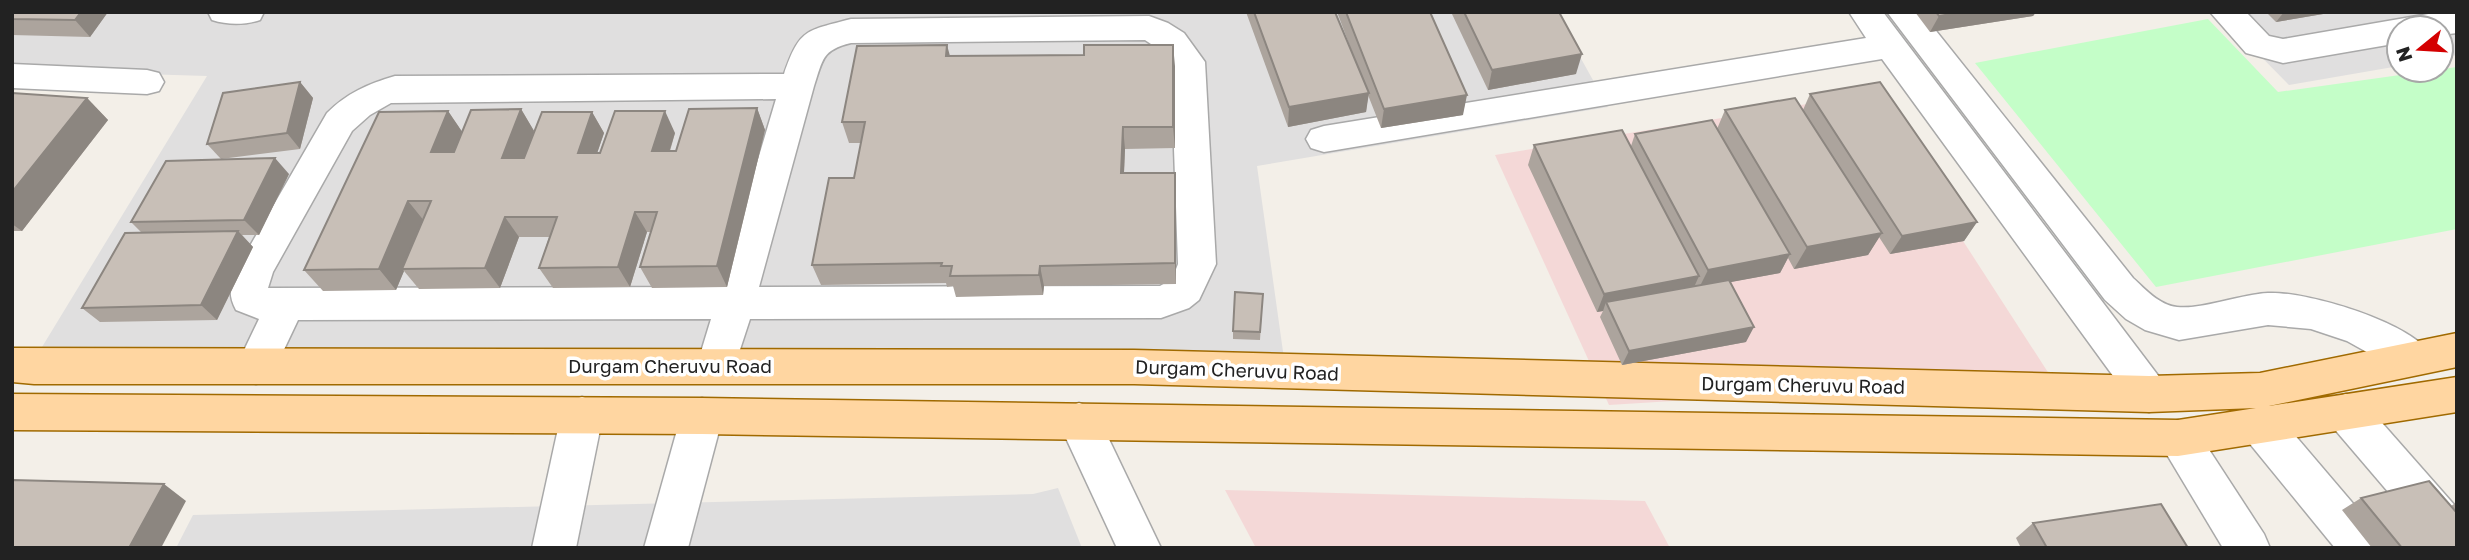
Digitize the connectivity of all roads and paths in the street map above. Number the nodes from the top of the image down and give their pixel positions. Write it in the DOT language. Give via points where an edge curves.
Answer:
graph roads {
  1 [pos="224,12"];
  2 [pos="248,12"];
  3 [pos="1865,12"];
  4 [pos="2227,12"];
  5 [pos="1897,29"];
  6 [pos="2385,33"];
  7 [pos="12,76"];
  8 [pos="147,82"];
  9 [pos="797,86"];
  10 [pos="1324,139"];
  11 [pos="735,301"];
  12 [pos="286,305"];
  13 [pos="2457,350"];
  14 [pos="2413,358"];
  15 [pos="717,365"];
  16 [pos="23,366"];
  17 [pos="1028,366"];
  18 [pos="256,368"];
  19 [pos="2166,393"];
  20 [pos="2457,394"];
  21 [pos="12,402"];
  22 [pos="12,412"];
  23 [pos="2346,412"];
  24 [pos="582,415"];
  25 [pos="702,416"];
  26 [pos="1023,420"];
  27 [pos="1079,421"];
  28 [pos="2261,426"];
  29 [pos="2194,436"];
  30 [pos="2457,540"];
  31 [pos="554,548"];
  32 [pos="666,548"];
  33 [pos="1139,548"];
  34 [pos="2248,548"];
  35 [pos="2364,548"];
  1 -- 2 [label="street"];
  3 -- 5 [label="street"];
  4 -- 6 [label="street" via="2258,45 2284,51"];
  5 -- 10 [label="street"];
  5 -- 14 [label="street" via="2140,308 2179,324 2268,309 2311,313 2360,329"];
  5 -- 19 [label="street"];
  7 -- 8 [label="street"];
  9 -- 11 [label="street"];
  9 -- 11 [label="street" via="810,47 824,38 851,32 1149,28 1166,35 1188,62 1198,264 1183,293 1161,302"];
  9 -- 12 [label="street" via="395,89 374,95 339,122 255,270 250,299"];
  11 -- 12 [label="street"];
  11 -- 15 [label="street"];
  12 -- 18 [label="street"];
  13 -- 14 [label="main road, Durgam Cheruvu Road"];
  14 -- 19 [label="main road, Durgam Cheruvu Road" via="2260,390"];
  15 -- 17 [label="main road, Durgam Cheruvu Road"];
  15 -- 18 [label="main road, Durgam Cheruvu Road"];
  16 -- 18 [label="main road, Durgam Cheruvu Road"];
  16 -- 21 [label="main road"];
  17 -- 19 [label="main road, Durgam Cheruvu Road"];
  17 -- 26 [label="main road"];
  19 -- 29 [label="main road"];
  20 -- 23 [label="main road"];
  22 -- 24 [label="main road"];
  23 -- 28 [label="main road"];
  23 -- 30 [label="street"];
  24 -- 25 [label="main road"];
  24 -- 31 [label="street"];
  25 -- 26 [label="main road"];
  25 -- 32 [label="street"];
  26 -- 27 [label="main road"];
  27 -- 29 [label="main road"];
  27 -- 33 [label="street"];
  28 -- 29 [label="main road"];
  28 -- 35 [label="street"];
  29 -- 34 [label="street"];
}
